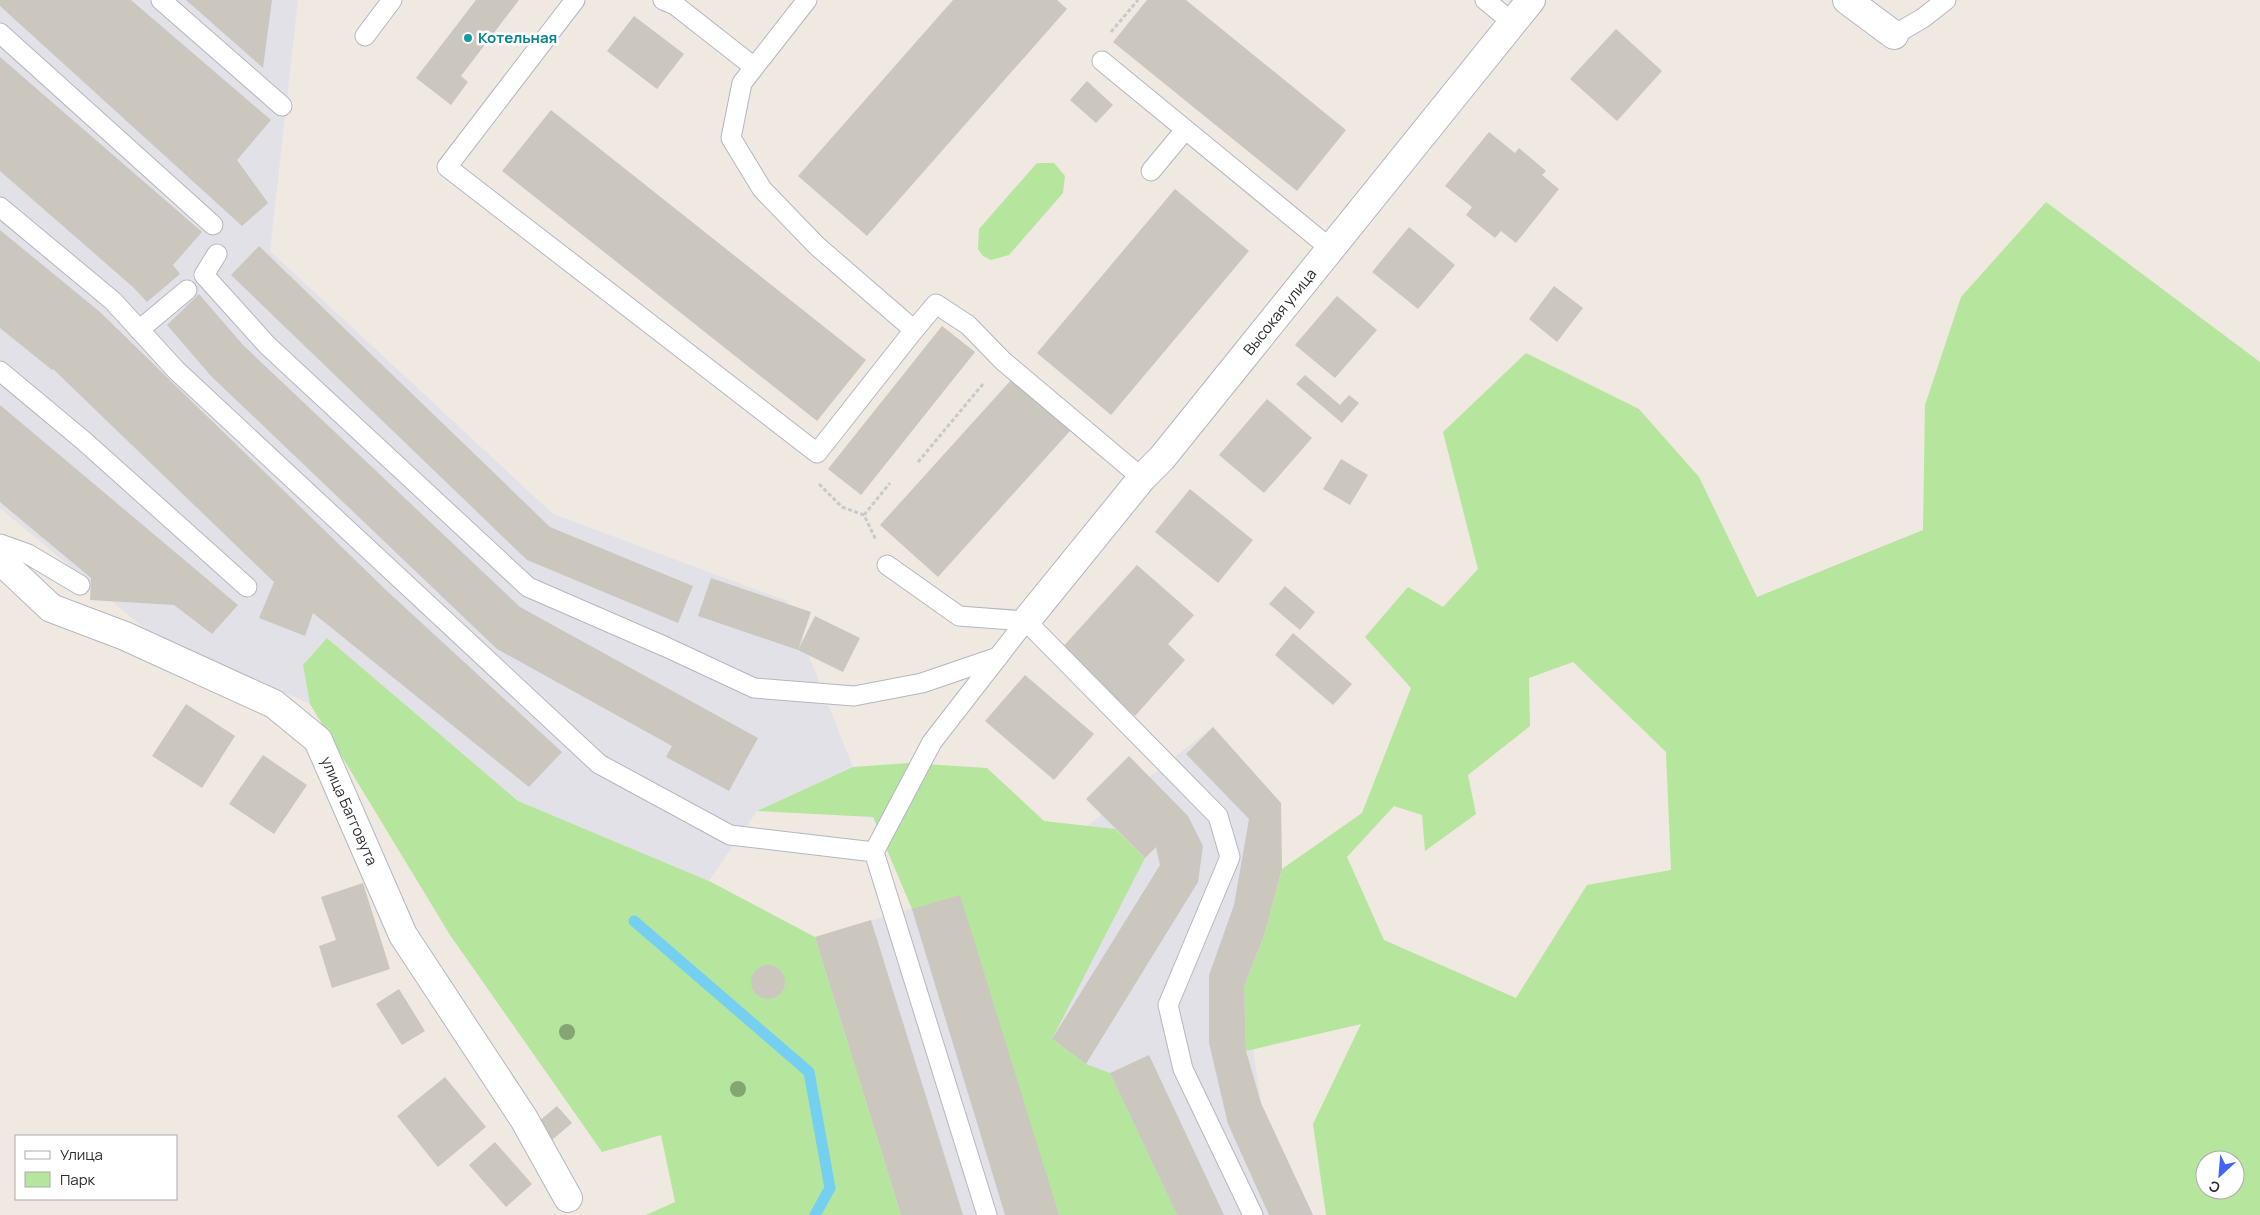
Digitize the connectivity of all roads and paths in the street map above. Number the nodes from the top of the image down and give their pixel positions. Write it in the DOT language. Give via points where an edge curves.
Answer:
graph roads {
  1 [pos="161,0"];
  2 [pos="392,0"];
  3 [pos="575,0"];
  4 [pos="663,0"];
  5 [pos="807,0"];
  6 [pos="1138,0"];
  7 [pos="1485,0"];
  8 [pos="1532,0"];
  9 [pos="1847,0"];
  10 [pos="1946,0"];
  11 [pos="1513,23"];
  12 [pos="0,33"];
  13 [pos="1894,35"];
  14 [pos="365,36"];
  15 [pos="1102,61"];
  16 [pos="754,67"];
  17 [pos="282,106"];
  18 [pos="1185,130"];
  19 [pos="1151,171"];
  20 [pos="0,207"];
  21 [pos="213,225"];
  22 [pos="1331,248"];
  23 [pos="218,254"];
  24 [pos="187,290"];
  25 [pos="139,330"];
  26 [pos="914,330"];
  27 [pos="1003,361"];
  28 [pos="0,371"];
  29 [pos="817,454"];
  30 [pos="918,462"];
  31 [pos="1142,478"];
  32 [pos="890,483"];
  33 [pos="864,515"];
  34 [pos="0,544"];
  35 [pos="0,560"];
  36 [pos="887,565"];
  37 [pos="80,585"];
  38 [pos="247,587"];
  39 [pos="1026,621"];
  40 [pos="998,657"];
  41 [pos="874,852"];
  42 [pos="568,1198"];
  43 [pos="987,1215"];
  44 [pos="1253,1215"];
  1 -- 17 [label="lane"];
  2 -- 14 [label="lane"];
  3 -- 29 [label="lane" via="447,167"];
  4 -- 16 [label="lane" via="675,5"];
  5 -- 16 [label="lane"];
  6 -- 15 [label="path" via="1105,39"];
  7 -- 11 [label="lane"];
  8 -- 11 [label="street, Высокая улица"];
  9 -- 13 [label="street"];
  10 -- 13 [label="lane"];
  11 -- 22 [label="street, Высокая улица"];
  12 -- 21 [label="lane"];
  15 -- 18 [label="lane"];
  16 -- 26 [label="lane" via="742,84 731,138 762,189 817,246"];
  18 -- 19 [label="lane"];
  18 -- 22 [label="lane"];
  20 -- 25 [label="lane" via="113,301"];
  22 -- 31 [label="street, Высокая улица" via="1162,458"];
  23 -- 40 [label="lane" via="204,274 267,345 528,588 754,688 854,696 922,683"];
  24 -- 25 [label="lane"];
  25 -- 41 [label="lane" via="176,370 599,764 730,835"];
  26 -- 27 [label="lane" via="936,304 968,325"];
  26 -- 29 [label="lane"];
  27 -- 30 [label="path"];
  27 -- 31 [label="lane"];
  28 -- 38 [label="lane" via="84,441"];
  29 -- 33 [label="path" via="817,482 842,507"];
  31 -- 39 [label="street, Высокая улица"];
  32 -- 33 [label="path"];
  33 -- 36 [label="path"];
  34 -- 37 [label="lane" via="28,554"];
  35 -- 42 [label="street, улица Багговута" via="51,608 125,636 274,704 318,740 403,935 524,1119"];
  36 -- 39 [label="lane" via="959,616"];
  39 -- 40 [label="lane"];
  39 -- 44 [label="lane" via="1218,816 1230,857 1168,1005 1183,1069"];
  40 -- 41 [label="lane" via="932,742"];
  41 -- 43 [label="lane"];
}
